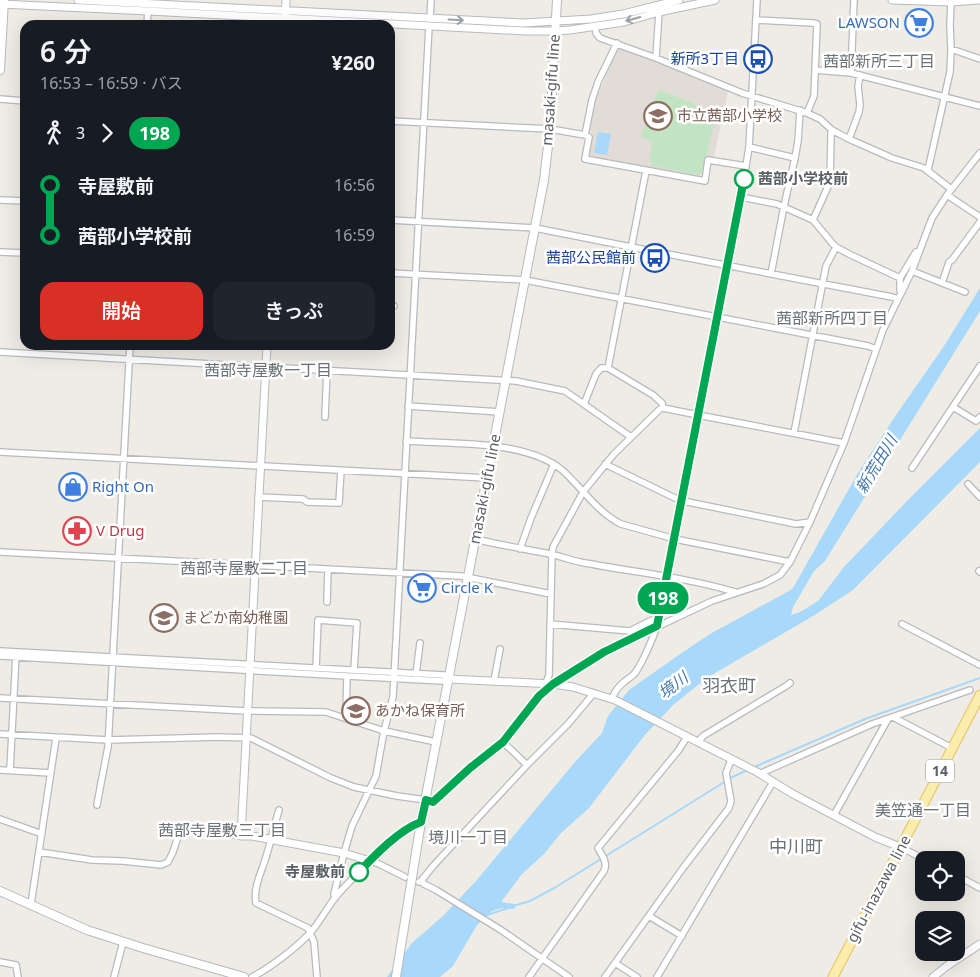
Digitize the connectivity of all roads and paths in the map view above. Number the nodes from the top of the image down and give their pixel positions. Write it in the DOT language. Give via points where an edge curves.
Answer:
graph roads {
  1 [pos="78,0"];
  2 [pos="286,0"];
  3 [pos="430,0"];
  4 [pos="557,0"];
  5 [pos="679,0"];
  6 [pos="715,0"];
  7 [pos="757,0"];
  8 [pos="854,0"];
  9 [pos="892,0"];
  10 [pos="978,0"];
  11 [pos="951,1"];
  12 [pos="3,3"];
  13 [pos="148,5"];
  14 [pos="659,6"];
  15 [pos="285,18"];
  16 [pos="147,20"];
  17 [pos="357,20"];
  18 [pos="756,20"];
  19 [pos="395,21"];
  20 [pos="429,22"];
  21 [pos="556,22"];
  22 [pos="853,24"];
  23 [pos="595,26"];
  24 [pos="892,26"];
  25 [pos="556,31"];
  26 [pos="617,43"];
  27 [pos="951,49"];
  28 [pos="656,58"];
  29 [pos="980,58"];
  30 [pos="0,70"];
  31 [pos="815,70"];
  32 [pos="851,73"];
  33 [pos="860,75"];
  34 [pos="751,96"];
  35 [pos="944,96"];
  36 [pos="0,100"];
  37 [pos="20,101"];
  38 [pos="980,106"];
  39 [pos="800,110"];
  40 [pos="807,113"];
  41 [pos="395,121"];
  42 [pos="424,123"];
  43 [pos="550,129"];
  44 [pos="832,130"];
  45 [pos="585,135"];
  46 [pos="849,139"];
  47 [pos="749,147"];
  48 [pos="980,153"];
  49 [pos="795,158"];
  50 [pos="746,166"];
  51 [pos="646,170"];
  52 [pos="928,170"];
  53 [pos="951,189"];
  54 [pos="946,195"];
  55 [pos="740,197"];
  56 [pos="0,200"];
  57 [pos="20,201"];
  58 [pos="784,206"];
  59 [pos="980,217"];
  60 [pos="395,220"];
  61 [pos="813,220"];
  62 [pos="419,222"];
  63 [pos="980,222"];
  64 [pos="535,228"];
  65 [pos="631,247"];
  66 [pos="836,247"];
  67 [pos="920,248"];
  68 [pos="0,252"];
  69 [pos="20,253"];
  70 [pos="727,265"];
  71 [pos="912,270"];
  72 [pos="395,273"];
  73 [pos="416,274"];
  74 [pos="771,274"];
  75 [pos="900,278"];
  76 [pos="525,280"];
  77 [pos="823,283"];
  78 [pos="942,283"];
  79 [pos="902,292"];
  80 [pos="965,292"];
  81 [pos="621,298"];
  82 [pos="898,299"];
  83 [pos="717,317"];
  84 [pos="813,335"];
  85 [pos="876,349"];
  86 [pos="130,350"];
  87 [pos="267,350"];
  88 [pos="0,352"];
  89 [pos="130,358"];
  90 [pos="266,366"];
  91 [pos="980,366"];
  92 [pos="608,368"];
  93 [pos="327,369"];
  94 [pos="410,374"];
  95 [pos="506,379"];
  96 [pos="584,404"];
  97 [pos="408,406"];
  98 [pos="953,407"];
  99 [pos="663,408"];
  100 [pos="500,412"];
  101 [pos="698,415"];
  102 [pos="325,417"];
  103 [pos="980,417"];
  104 [pos="794,433"];
  105 [pos="630,437"];
  106 [pos="406,441"];
  107 [pos="844,442"];
  108 [pos="494,446"];
  109 [pos="0,452"];
  110 [pos="124,458"];
  111 [pos="554,464"];
  112 [pos="605,464"];
  113 [pos="260,466"];
  114 [pos="912,468"];
  115 [pos="341,470"];
  116 [pos="405,473"];
  117 [pos="487,478"];
  118 [pos="968,484"];
  119 [pos="583,492"];
  120 [pos="258,496"];
  121 [pos="980,497"];
  122 [pos="682,501"];
  123 [pos="810,522"];
  124 [pos="475,539"];
  125 [pos="675,539"];
  126 [pos="520,549"];
  127 [pos="0,552"];
  128 [pos="552,554"];
  129 [pos="118,558"];
  130 [pos="790,562"];
  131 [pos="255,565"];
  132 [pos="328,569"];
  133 [pos="400,573"];
  134 [pos="468,577"];
  135 [pos="667,577"];
  136 [pos="722,588"];
  137 [pos="735,592"];
  138 [pos="550,594"];
  139 [pos="712,600"];
  140 [pos="327,602"];
  141 [pos="659,618"];
  142 [pos="550,624"];
  143 [pos="902,624"];
  144 [pos="657,626"];
  145 [pos="420,643"];
  146 [pos="500,649"];
  147 [pos="0,651"];
  148 [pos="16,655"];
  149 [pos="0,656"];
  150 [pos="113,660"];
  151 [pos="980,665"];
  152 [pos="249,667"];
  153 [pos="316,668"];
  154 [pos="354,670"];
  155 [pos="416,674"];
  156 [pos="394,675"];
  157 [pos="347,676"];
  158 [pos="448,679"];
  159 [pos="494,681"];
  160 [pos="790,683"];
  161 [pos="549,684"];
  162 [pos="970,690"];
  163 [pos="594,693"];
  164 [pos="980,695"];
  165 [pos="0,698"];
  166 [pos="14,699"];
  167 [pos="613,699"];
  168 [pos="111,704"];
  169 [pos="247,711"];
  170 [pos="345,718"];
  171 [pos="890,718"];
  172 [pos="384,731"];
  173 [pos="0,734"];
  174 [pos="12,735"];
  175 [pos="687,736"];
  176 [pos="246,737"];
  177 [pos="56,738"];
  178 [pos="108,740"];
  179 [pos="436,742"];
  180 [pos="503,742"];
  181 [pos="698,742"];
  182 [pos="952,748"];
  183 [pos="731,760"];
  184 [pos="527,765"];
  185 [pos="0,770"];
  186 [pos="10,770"];
  187 [pos="51,773"];
  188 [pos="758,773"];
  189 [pos="773,782"];
  190 [pos="370,790"];
  191 [pos="426,800"];
  192 [pos="98,805"];
  193 [pos="279,810"];
  194 [pos="834,815"];
  195 [pos="0,819"];
  196 [pos="421,822"];
  197 [pos="42,834"];
  198 [pos="241,836"];
  199 [pos="271,839"];
  200 [pos="900,847"];
  201 [pos="39,852"];
  202 [pos="344,853"];
  203 [pos="915,854"];
  204 [pos="370,861"];
  205 [pos="405,877"];
  206 [pos="965,880"];
  207 [pos="980,888"];
  208 [pos="0,891"];
  209 [pos="335,898"];
  210 [pos="31,904"];
  211 [pos="648,916"];
  212 [pos="311,932"];
  213 [pos="682,936"];
  214 [pos="123,942"];
  215 [pos="980,944"];
  216 [pos="542,959"];
  217 [pos="0,962"];
  218 [pos="615,963"];
  219 [pos="18,977"];
  220 [pos="114,977"];
  221 [pos="244,977"];
  222 [pos="252,977"];
  223 [pos="317,977"];
  224 [pos="396,977"];
  225 [pos="529,977"];
  226 [pos="569,977"];
  227 [pos="605,977"];
  228 [pos="637,977"];
  229 [pos="657,977"];
  230 [pos="833,977"];
  231 [pos="933,977"];
  1 -- 13 [label="street"];
  2 -- 15 [label="street"];
  3 -- 20 [label="street"];
  4 -- 21 [label="main road, masaki-gifu line"];
  5 -- 14 [label="street"];
  6 -- 14 [label="street"];
  7 -- 18 [label="street"];
  8 -- 22 [label="street"];
  9 -- 11 [label="street"];
  10 -- 11 [label="street"];
  11 -- 27 [label="street"];
  12 -- 13 [label="street"];
  12 -- 30 [label="main road"];
  13 -- 15 [label="street"];
  13 -- 16 [label="street"];
  14 -- 21 [label="street" via="599,18"];
  14 -- 23 [label="street, one-way" via="624,22"];
  14 -- 28 [label="street"];
  15 -- 17 [label="street"];
  18 -- 31 [label="street" via="817,24"];
  18 -- 34 [label="street"];
  19 -- 20 [label="street"];
  20 -- 21 [label="street, one-way"];
  20 -- 25 [label="street"];
  20 -- 42 [label="street"];
  21 -- 25 [label="main road, masaki-gifu line"];
  22 -- 24 [label="street"];
  22 -- 32 [label="street"];
  23 -- 25 [label="street"];
  23 -- 26 [label="street" via="600,38"];
  25 -- 43 [label="main road, masaki-gifu line"];
  26 -- 28 [label="street"];
  26 -- 45 [label="street" via="598,82"];
  27 -- 29 [label="street"];
  27 -- 35 [label="street"];
  28 -- 34 [label="street"];
  31 -- 32 [label="street"];
  31 -- 40 [label="street" via="814,96"];
  32 -- 33 [label="street"];
  33 -- 35 [label="street"];
  33 -- 46 [label="street" via="859,112"];
  34 -- 39 [label="street"];
  34 -- 47 [label="street"];
  35 -- 38 [label="street"];
  35 -- 52 [label="street"];
  36 -- 37 [label="street"];
  39 -- 40 [label="street"];
  39 -- 49 [label="street"];
  40 -- 44 [label="street"];
  41 -- 42 [label="street"];
  42 -- 43 [label="street"];
  42 -- 62 [label="street"];
  43 -- 45 [label="street"];
  43 -- 64 [label="main road, masaki-gifu line"];
  44 -- 46 [label="street"];
  44 -- 61 [label="street" via="830,182"];
  45 -- 51 [label="street" via="589,137 584,159"];
  46 -- 52 [label="street"];
  47 -- 49 [label="street"];
  47 -- 50 [label="street"];
  48 -- 53 [label="street"];
  49 -- 58 [label="street"];
  50 -- 51 [label="street" via="708,160 704,182"];
  50 -- 55 [label="street"];
  51 -- 65 [label="street"];
  52 -- 53 [label="street"];
  53 -- 54 [label="street"];
  54 -- 59 [label="street"];
  54 -- 67 [label="street"];
  55 -- 58 [label="street"];
  55 -- 70 [label="street"];
  56 -- 57 [label="street"];
  58 -- 61 [label="street"];
  58 -- 74 [label="street"];
  60 -- 62 [label="street"];
  61 -- 66 [label="street"];
  62 -- 64 [label="street"];
  62 -- 73 [label="street"];
  63 -- 78 [label="street" via="949,262"];
  64 -- 65 [label="street"];
  64 -- 76 [label="main road, masaki-gifu line"];
  65 -- 70 [label="street"];
  65 -- 81 [label="street"];
  66 -- 75 [label="street"];
  66 -- 77 [label="street" via="826,266"];
  67 -- 71 [label="street"];
  67 -- 75 [label="street"];
  68 -- 69 [label="street"];
  70 -- 74 [label="street"];
  70 -- 83 [label="street"];
  71 -- 78 [label="street"];
  71 -- 79 [label="street"];
  72 -- 73 [label="street"];
  73 -- 76 [label="street"];
  73 -- 94 [label="street"];
  74 -- 77 [label="street"];
  75 -- 79 [label="street"];
  76 -- 81 [label="street"];
  76 -- 95 [label="main road, masaki-gifu line"];
  77 -- 82 [label="street"];
  77 -- 84 [label="street"];
  78 -- 80 [label="street"];
  79 -- 82 [label="street"];
  81 -- 83 [label="street"];
  81 -- 92 [label="street"];
  82 -- 85 [label="street"];
  83 -- 84 [label="street"];
  83 -- 101 [label="street"];
  84 -- 85 [label="street"];
  84 -- 104 [label="street"];
  85 -- 107 [label="street"];
  86 -- 89 [label="street"];
  87 -- 90 [label="street"];
  88 -- 89 [label="street"];
  89 -- 90 [label="street"];
  89 -- 110 [label="street"];
  90 -- 93 [label="street"];
  90 -- 113 [label="street"];
  91 -- 98 [label="street"];
  92 -- 96 [label="street" via="601,368 596,374"];
  92 -- 99 [label="street" via="652,395"];
  93 -- 94 [label="street"];
  93 -- 102 [label="street"];
  94 -- 95 [label="street"];
  94 -- 97 [label="street"];
  95 -- 96 [label="street" via="566,391"];
  95 -- 100 [label="main road, masaki-gifu line"];
  96 -- 105 [label="street"];
  97 -- 100 [label="street"];
  97 -- 106 [label="street"];
  98 -- 103 [label="street" via="976,422"];
  98 -- 114 [label="street"];
  99 -- 101 [label="street"];
  99 -- 105 [label="street"];
  100 -- 108 [label="main road, masaki-gifu line"];
  101 -- 104 [label="street"];
  101 -- 122 [label="street"];
  104 -- 107 [label="street"];
  105 -- 112 [label="street"];
  106 -- 108 [label="street"];
  106 -- 116 [label="street"];
  107 -- 123 [label="street"];
  108 -- 111 [label="street" via="537,456"];
  108 -- 117 [label="main road, masaki-gifu line"];
  109 -- 110 [label="street"];
  110 -- 113 [label="street"];
  110 -- 129 [label="street"];
  111 -- 119 [label="street"];
  111 -- 126 [label="street"];
  112 -- 119 [label="street"];
  112 -- 122 [label="street"];
  113 -- 115 [label="street"];
  113 -- 120 [label="street"];
  115 -- 116 [label="street"];
  115 -- 120 [label="street" via="339,503"];
  116 -- 117 [label="street"];
  116 -- 133 [label="street"];
  117 -- 124 [label="main road, masaki-gifu line"];
  118 -- 121 [label="street"];
  119 -- 125 [label="street" via="614,521"];
  119 -- 128 [label="street"];
  120 -- 131 [label="street"];
  122 -- 123 [label="street" via="796,524"];
  122 -- 125 [label="street"];
  123 -- 130 [label="street"];
  124 -- 126 [label="street"];
  124 -- 134 [label="main road, masaki-gifu line"];
  125 -- 130 [label="street"];
  125 -- 135 [label="street"];
  126 -- 128 [label="street"];
  127 -- 129 [label="street"];
  128 -- 135 [label="street" via="578,562"];
  128 -- 138 [label="street"];
  129 -- 131 [label="street"];
  129 -- 150 [label="street"];
  130 -- 137 [label="street" via="780,575 771,580"];
  131 -- 132 [label="street"];
  131 -- 152 [label="street"];
  132 -- 133 [label="street"];
  132 -- 140 [label="street"];
  133 -- 134 [label="street"];
  133 -- 156 [label="street"];
  134 -- 138 [label="street"];
  134 -- 158 [label="main road, masaki-gifu line"];
  135 -- 136 [label="street"];
  135 -- 141 [label="street"];
  136 -- 137 [label="street"];
  136 -- 139 [label="street"];
  137 -- 139 [label="street"];
  138 -- 142 [label="street"];
  139 -- 144 [label="street"];
  141 -- 142 [label="street" via="630,631"];
  141 -- 144 [label="street"];
  142 -- 161 [label="street"];
  143 -- 151 [label="street"];
  144 -- 161 [label="street"];
  144 -- 167 [label="street" via="642,663 614,693"];
  145 -- 155 [label="street"];
  146 -- 159 [label="street"];
  147 -- 148 [label="street"];
  148 -- 149 [label="street"];
  148 -- 150 [label="street"];
  148 -- 166 [label="street"];
  150 -- 152 [label="street"];
  150 -- 168 [label="street"];
  152 -- 153 [label="street"];
  152 -- 157 [label="street"];
  152 -- 169 [label="street"];
  153 -- 154 [label="street"];
  153 -- 154 [label="street" via="318,620 357,623"];
  154 -- 156 [label="street"];
  155 -- 156 [label="street"];
  155 -- 158 [label="street" via="444,675"];
  156 -- 157 [label="street"];
  156 -- 158 [label="street" via="443,682"];
  156 -- 172 [label="street" via="393,697"];
  157 -- 170 [label="street"];
  158 -- 159 [label="street"];
  158 -- 179 [label="main road, masaki-gifu line"];
  159 -- 161 [label="street"];
  160 -- 181 [label="street"];
  161 -- 163 [label="street"];
  161 -- 180 [label="street"];
  162 -- 171 [label="street"];
  163 -- 167 [label="street"];
  163 -- 184 [label="street"];
  164 -- 182 [label="main road, gifu-inazawa line / 14"];
  165 -- 166 [label="street"];
  166 -- 168 [label="street"];
  166 -- 174 [label="street"];
  167 -- 175 [label="street"];
  168 -- 169 [label="street"];
  168 -- 178 [label="street"];
  169 -- 170 [label="street" via="326,712"];
  169 -- 176 [label="street"];
  170 -- 172 [label="street"];
  171 -- 182 [label="street"];
  171 -- 188 [label="street"];
  171 -- 194 [label="street"];
  172 -- 179 [label="street"];
  172 -- 190 [label="street" via="376,776"];
  173 -- 174 [label="street"];
  174 -- 177 [label="street"];
  174 -- 186 [label="street"];
  175 -- 181 [label="street"];
  175 -- 216 [label="street" via="598,848 605,862 604,871"];
  176 -- 178 [label="street"];
  176 -- 190 [label="street" via="331,778"];
  176 -- 198 [label="street"];
  177 -- 178 [label="street"];
  177 -- 187 [label="street"];
  178 -- 192 [label="street"];
  179 -- 191 [label="main road, masaki-gifu line"];
  180 -- 184 [label="street"];
  180 -- 191 [label="street" via="433,802"];
  181 -- 183 [label="street"];
  182 -- 200 [label="main road, gifu-inazawa line / 14"];
  183 -- 188 [label="street"];
  183 -- 211 [label="street" via="726,773 730,808"];
  184 -- 216 [label="street" via="420,881"];
  185 -- 186 [label="street"];
  186 -- 187 [label="street"];
  187 -- 197 [label="street"];
  188 -- 189 [label="street"];
  189 -- 194 [label="street"];
  189 -- 213 [label="street"];
  190 -- 191 [label="street"];
  190 -- 202 [label="street" via="352,826"];
  191 -- 196 [label="main road, masaki-gifu line"];
  193 -- 199 [label="street"];
  194 -- 200 [label="street"];
  195 -- 197 [label="street"];
  196 -- 204 [label="street" via="390,842"];
  196 -- 224 [label="main road, masaki-gifu line"];
  197 -- 201 [label="street"];
  198 -- 199 [label="street"];
  198 -- 201 [label="street" via="180,830 168,862 161,865"];
  199 -- 202 [label="street"];
  199 -- 212 [label="street" via="260,873 256,903"];
  200 -- 203 [label="street"];
  200 -- 230 [label="main road, gifu-inazawa line / 14"];
  201 -- 210 [label="street"];
  202 -- 204 [label="street"];
  202 -- 209 [label="street"];
  204 -- 205 [label="street"];
  204 -- 209 [label="street"];
  206 -- 207 [label="street"];
  208 -- 210 [label="main road"];
  209 -- 212 [label="street"];
  210 -- 214 [label="main road" via="87,930"];
  211 -- 213 [label="street"];
  211 -- 218 [label="street"];
  212 -- 222 [label="street"];
  212 -- 223 [label="street"];
  213 -- 229 [label="street"];
  214 -- 220 [label="street"];
  214 -- 221 [label="main road"];
  215 -- 231 [label="street"];
  216 -- 225 [label="street"];
  216 -- 226 [label="street"];
  217 -- 219 [label="street" via="16,965"];
  218 -- 227 [label="street"];
  218 -- 228 [label="street"];
}
